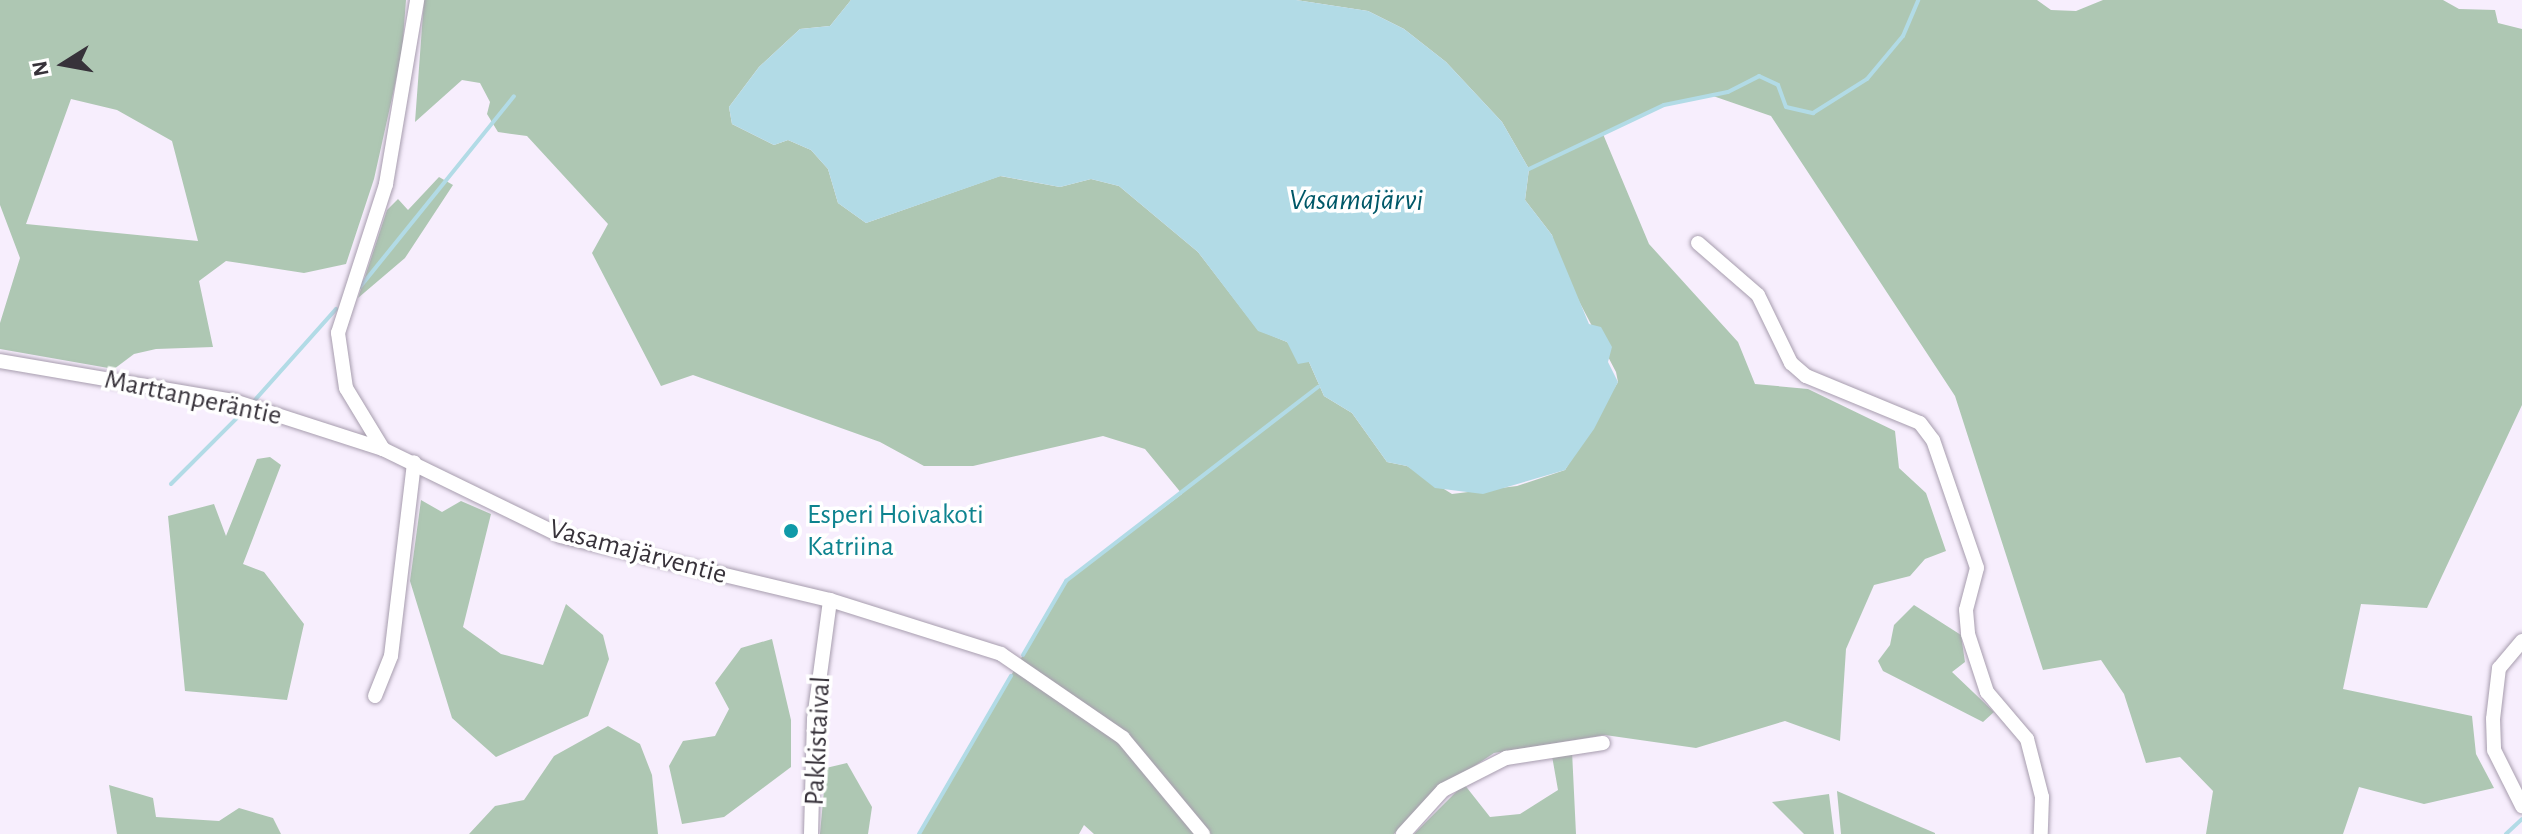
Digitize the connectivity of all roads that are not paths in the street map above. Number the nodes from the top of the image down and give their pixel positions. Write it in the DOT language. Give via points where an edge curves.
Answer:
graph roads {
  1 [pos="417,0"];
  2 [pos="1698,243"];
  3 [pos="0,361"];
  4 [pos="383,449"];
  5 [pos="414,462"];
  6 [pos="830,600"];
  7 [pos="2522,641"];
  8 [pos="375,696"];
  9 [pos="1603,743"];
  10 [pos="2522,806"];
  11 [pos="811,834"];
  12 [pos="1203,834"];
  13 [pos="1403,834"];
  14 [pos="2041,834"];
  1 -- 4 [label="street" via="386,184 338,333 346,388"];
  2 -- 14 [label="street" via="1758,295 1791,363 1806,376 1920,423 1933,440 1977,568 1966,610 1968,634 1987,692 2027,739 2042,797"];
  3 -- 4 [label="street, Marttanperäntie" via="234,401"];
  4 -- 5 [label="street, Vasamajärventie"];
  5 -- 6 [label="street, Vasamajärventie" via="561,536"];
  5 -- 8 [label="street" via="391,656"];
  6 -- 11 [label="street, Pakkistaival" via="814,719"];
  6 -- 12 [label="street, Vasamajärventie" via="1001,654 1123,738"];
  7 -- 10 [label="street" via="2499,668 2493,719 2494,750"];
  9 -- 13 [label="street" via="1506,758 1443,790"];
}
